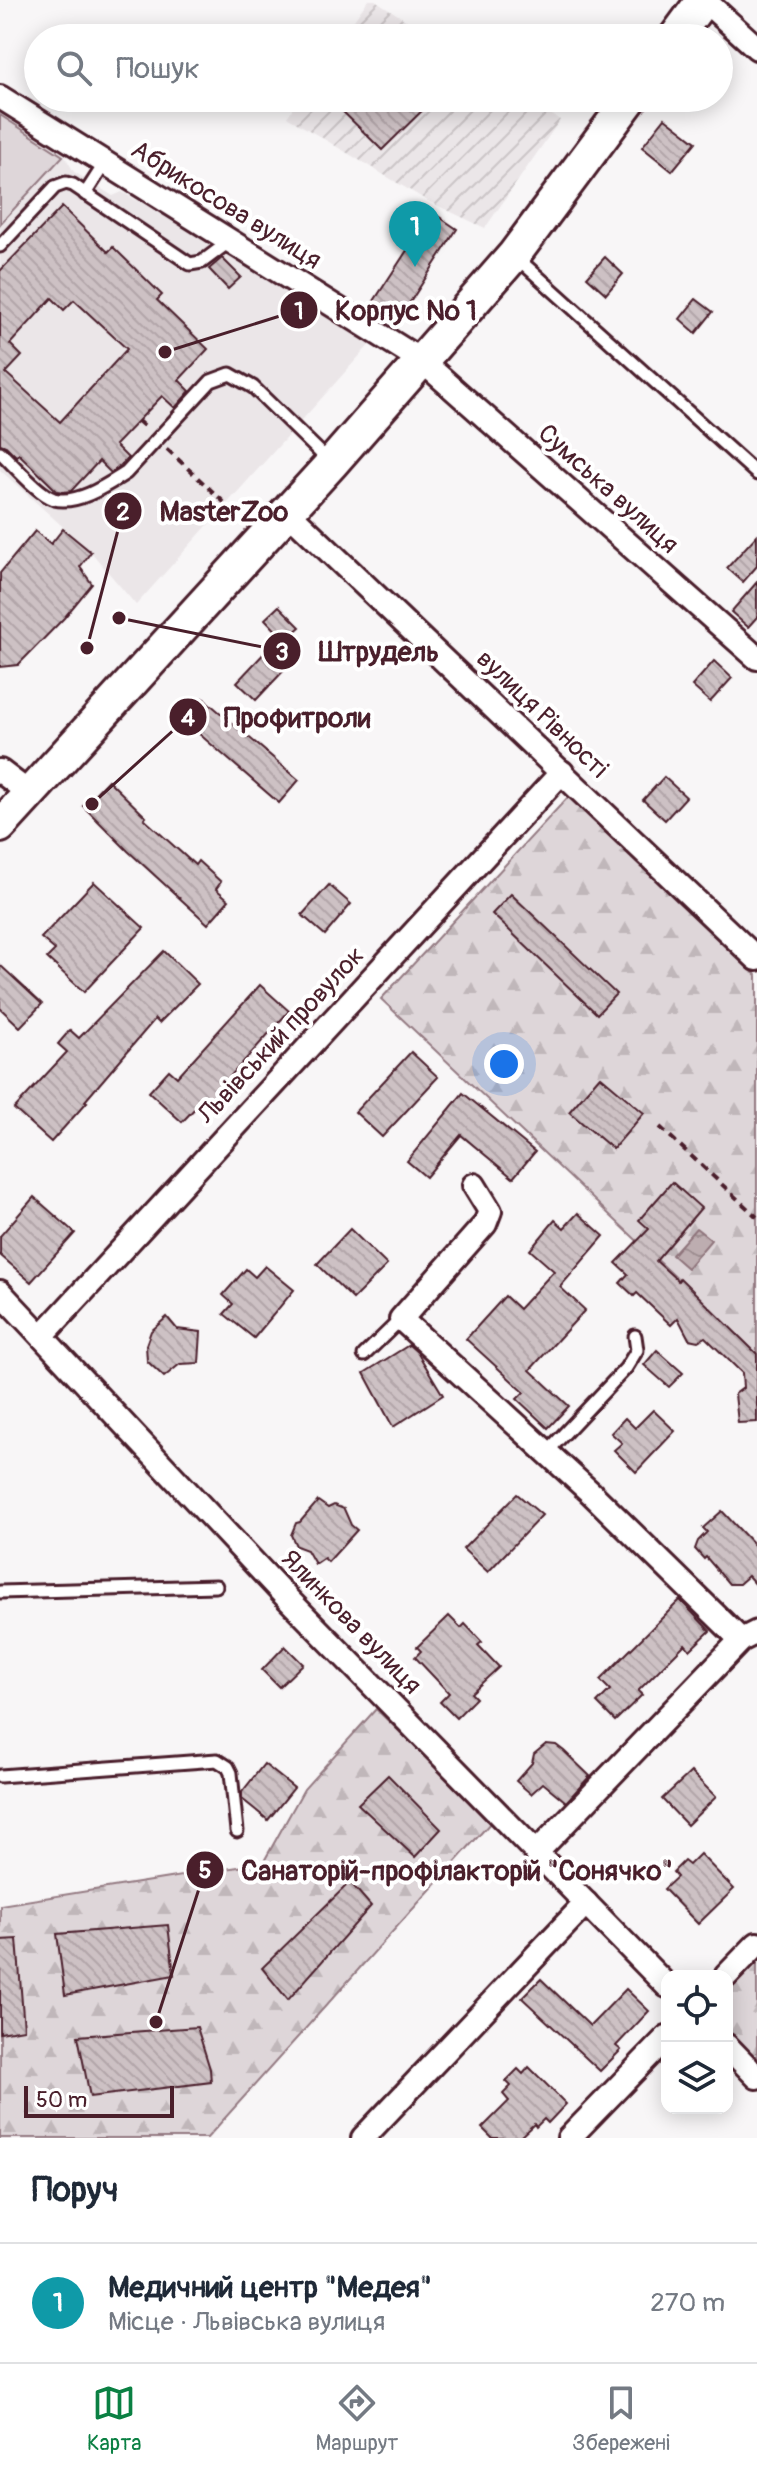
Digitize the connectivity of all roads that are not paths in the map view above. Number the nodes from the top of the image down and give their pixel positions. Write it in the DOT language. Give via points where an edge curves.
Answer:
graph roads {
  1 [pos="704,0"];
  2 [pos="686,24"];
  3 [pos="730,24"];
  4 [pos="733,26"];
  5 [pos="757,48"];
  6 [pos="0,97"];
  7 [pos="621,112"];
  8 [pos="105,163"];
  9 [pos="85,194"];
  10 [pos="230,241"];
  11 [pos="0,246"];
  12 [pos="514,255"];
  13 [pos="422,361"];
  14 [pos="0,452"];
  15 [pos="332,463"];
  16 [pos="757,474"];
  17 [pos="287,511"];
  18 [pos="757,658"];
  19 [pos="0,771"];
  20 [pos="562,772"];
  21 [pos="29,793"];
  22 [pos="0,826"];
  23 [pos="757,959"];
  24 [pos="474,1185"];
  25 [pos="0,1292"];
  26 [pos="401,1319"];
  27 [pos="42,1336"];
  28 [pos="635,1336"];
  29 [pos="364,1355"];
  30 [pos="547,1452"];
  31 [pos="216,1586"];
  32 [pos="0,1592"];
  33 [pos="749,1636"];
  34 [pos="0,1776"];
  35 [pos="237,1831"];
  36 [pos="536,1853"];
  37 [pos="586,1903"];
  38 [pos="757,1944"];
  39 [pos="732,1970"];
  40 [pos="661,1980"];
  41 [pos="662,2042"];
  42 [pos="733,2052"];
  43 [pos="757,2077"];
  44 [pos="363,2138"];
  45 [pos="569,2138"];
  1 -- 2 [label="main road"];
  1 -- 3 [label="street"];
  4 -- 5 [label="street"];
  6 -- 8 [label="street, Абрикосова вулиця"];
  7 -- 12 [label="main road"];
  8 -- 9 [label="lane"];
  8 -- 10 [label="street, Абрикосова вулиця"];
  9 -- 10 [label="lane" via="190,264 202,262"];
  9 -- 11 [label="lane" via="73,185 55,187"];
  10 -- 13 [label="street, Абрикосова вулиця"];
  12 -- 13 [label="main road"];
  12 -- 16 [label="lane"];
  13 -- 15 [label="main road"];
  13 -- 18 [label="street, Сумська вулиця"];
  14 -- 15 [label="lane" via="46,495 77,498 126,473 211,381 230,374 253,387"];
  15 -- 17 [label="main road"];
  17 -- 20 [label="street, вулиця Рівності"];
  17 -- 21 [label="main road"];
  19 -- 21 [label="street"];
  20 -- 23 [label="street, вулиця Рівності"];
  20 -- 27 [label="street, Львівський провулок"];
  21 -- 22 [label="main road"];
  24 -- 26 [label="street" via="490,1211 485,1224"];
  25 -- 27 [label="street, Ялинкова вулиця"];
  26 -- 29 [label="lane"];
  26 -- 30 [label="street"];
  27 -- 36 [label="street, Ялинкова вулиця"];
  28 -- 30 [label="lane" via="637,1350 626,1368"];
  30 -- 33 [label="street"];
  31 -- 32 [label="lane"];
  33 -- 36 [label="street"];
  34 -- 35 [label="lane" via="217,1760 231,1773"];
  36 -- 37 [label="street, Ялинкова вулиця"];
  37 -- 40 [label="street, Ялинкова вулиця"];
  37 -- 44 [label="street"];
  38 -- 39 [label="street"];
  41 -- 45 [label="street"];
  42 -- 43 [label="street"];
}
